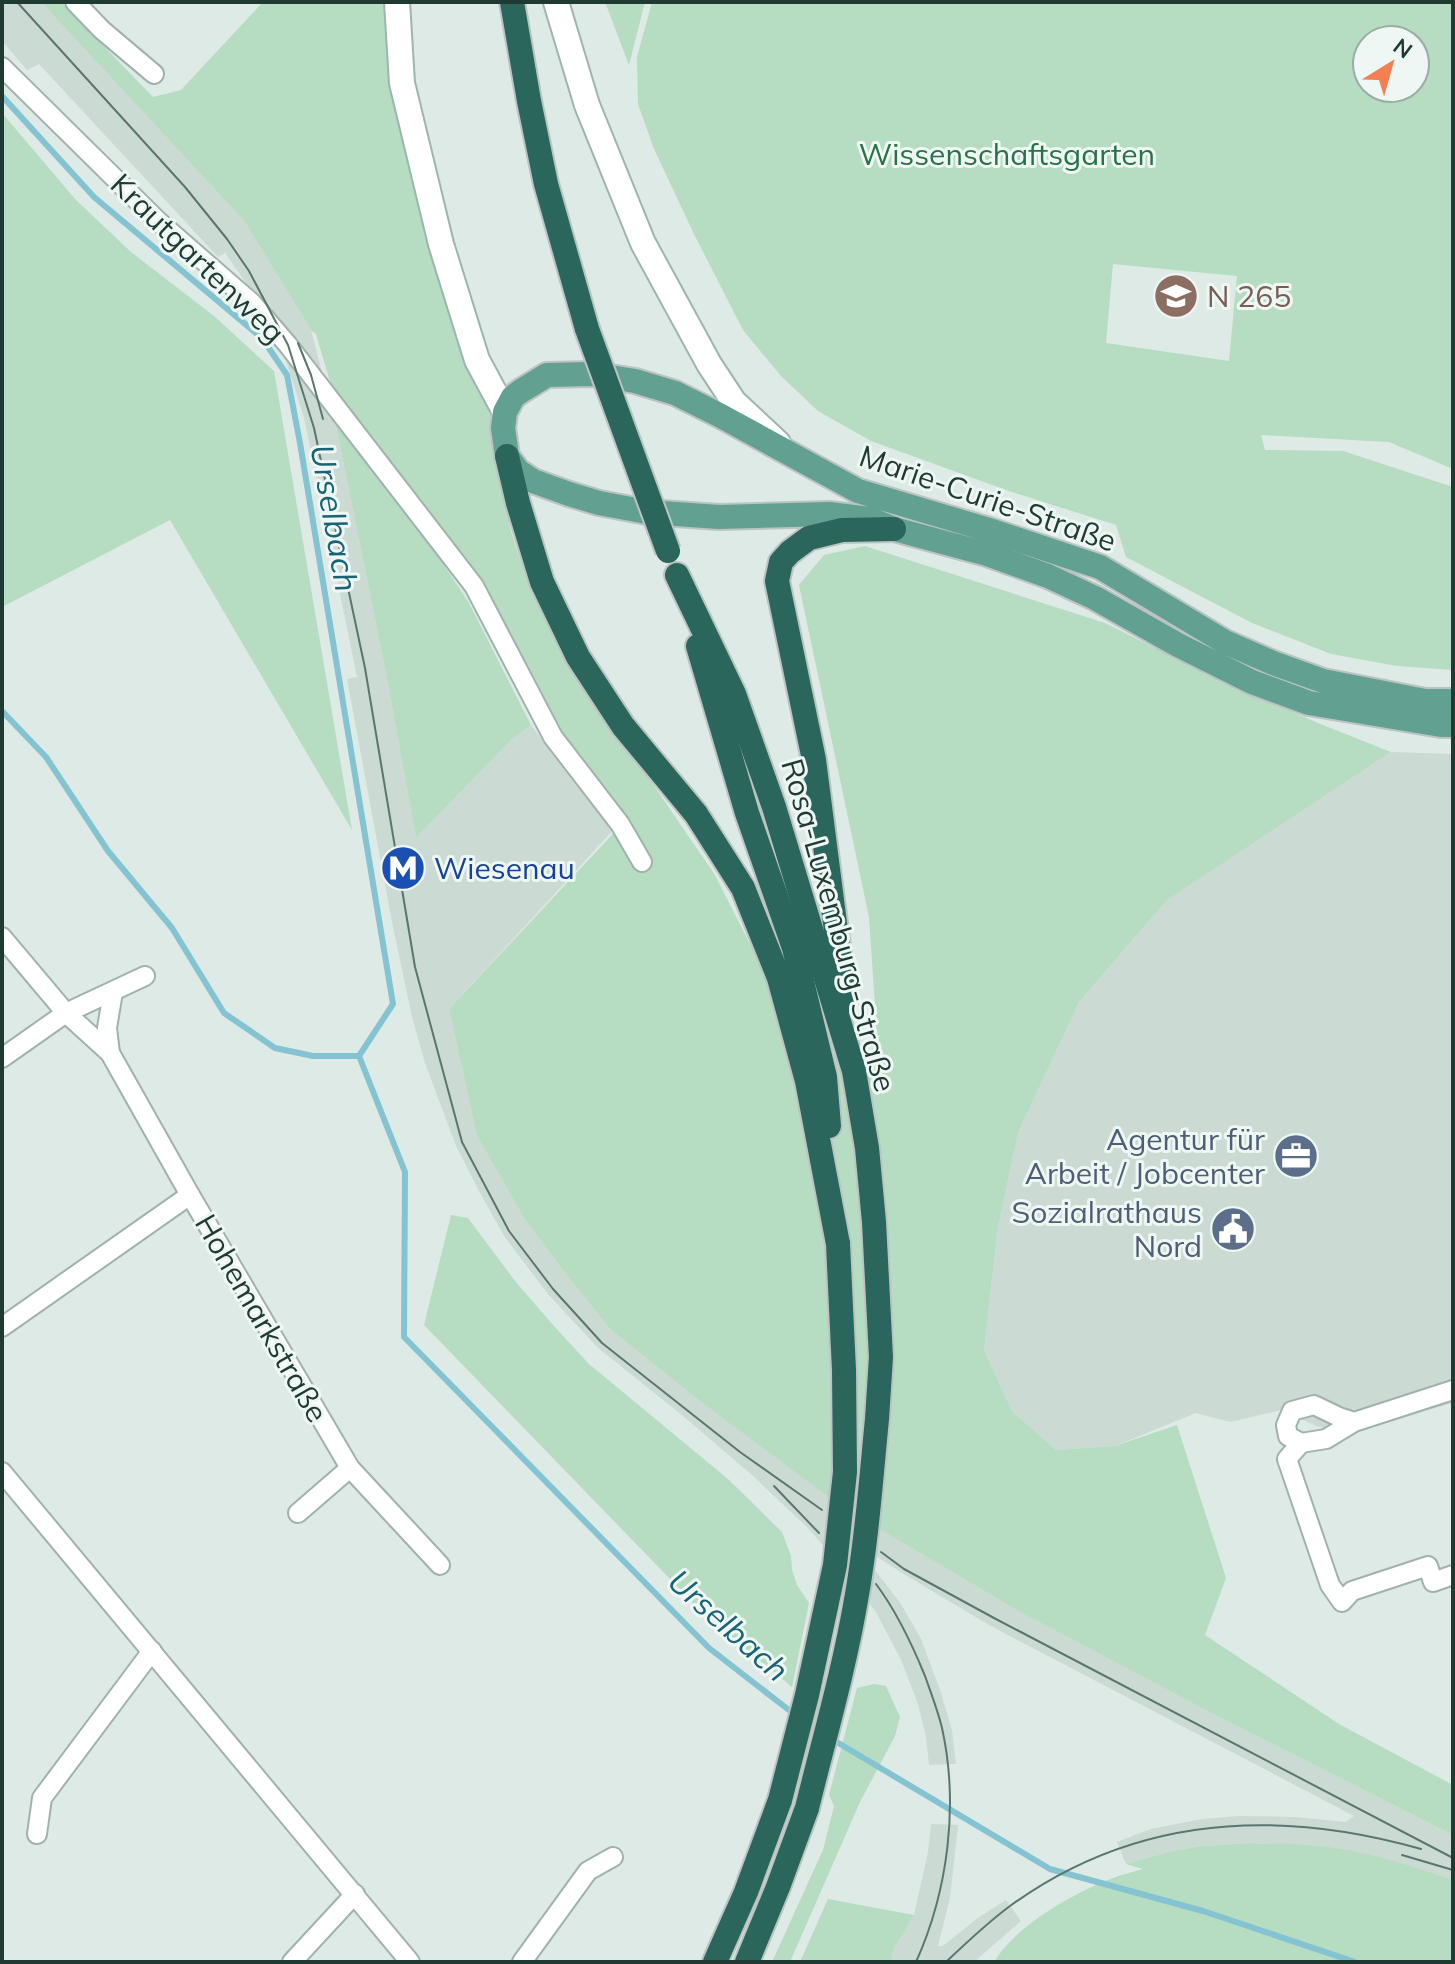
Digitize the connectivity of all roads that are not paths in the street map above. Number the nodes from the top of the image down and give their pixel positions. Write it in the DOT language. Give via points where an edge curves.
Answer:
graph roads {
  1 [pos="75,2"];
  2 [pos="397,2"];
  3 [pos="512,2"];
  4 [pos="556,2"];
  5 [pos="2,67"];
  6 [pos="154,74"];
  7 [pos="505,412"];
  8 [pos="792,455"];
  9 [pos="507,456"];
  10 [pos="894,529"];
  11 [pos="677,575"];
  12 [pos="1453,701"];
  13 [pos="1453,725"];
  14 [pos="642,862"];
  15 [pos="2,937"];
  16 [pos="145,976"];
  17 [pos="113,992"];
  18 [pos="66,1013"];
  19 [pos="110,1053"];
  20 [pos="2,1058"];
  21 [pos="854,1071"];
  22 [pos="816,1079"];
  23 [pos="190,1195"];
  24 [pos="2,1327"];
  25 [pos="1453,1390"];
  26 [pos="1354,1422"];
  27 [pos="1301,1443"];
  28 [pos="350,1468"];
  29 [pos="2,1472"];
  30 [pos="298,1513"];
  31 [pos="440,1565"];
  32 [pos="1453,1575"];
  33 [pos="152,1651"];
  34 [pos="37,1834"];
  35 [pos="613,1857"];
  36 [pos="355,1894"];
  37 [pos="292,1962"];
  38 [pos="410,1962"];
  39 [pos="522,1962"];
  40 [pos="715,1962"];
  41 [pos="747,1962"];
  1 -- 6 [label="street"];
  2 -- 7 [label="main road" via="402,83 441,244 477,360"];
  3 -- 11 [label="highway, Rosa-Luxemburg-Straße, bridge" via="546,184 587,329"];
  4 -- 8 [label="main road" via="587,105 643,243 734,402"];
  5 -- 14 [label="street, Krautgartenweg" via="158,221 252,303 288,345 474,586 553,737 620,824"];
  7 -- 8 [label="main road, Marie-Curie-Straße" via="513,397 547,375 592,374 675,393"];
  7 -- 9 [label="main road"];
  8 -- 12 [label="main road, Marie-Curie-Straße" via="858,491 1100,567 1225,642 1273,663 1323,681 1425,701"];
  9 -- 10 [label="main road, Marie-Curie-Straße" via="533,481 599,503 719,517 829,514 870,519"];
  9 -- 22 [label="highway" via="542,582 578,657 623,726 696,814 743,888"];
  10 -- 13 [label="main road, Marie-Curie-Straße" via="1048,576 1252,682 1309,703"];
  10 -- 21 [label="highway" via="842,530 809,538 781,562 777,581 814,760"];
  11 -- 21 [label="highway, Rosa-Luxemburg-Straße" via="734,694"];
  11 -- 22 [label="highway, Rosa-Luxemburg-Straße" via="747,813 794,948"];
  15 -- 18 [label="street, Hohemarkstraße"];
  16 -- 17 [label="street"];
  17 -- 18 [label="street"];
  17 -- 19 [label="street, Hohemarkstraße" via="107,1028"];
  18 -- 19 [label="street, Hohemarkstraße"];
  18 -- 20 [label="street"];
  19 -- 23 [label="street, Hohemarkstraße"];
  21 -- 41 [label="highway, Rosa-Luxemburg-Straße, bridge" via="874,1222 881,1357 866,1537 856,1603 807,1808"];
  22 -- 40 [label="highway, bridge" via="838,1244 844,1488 835,1565 780,1800"];
  23 -- 24 [label="street"];
  23 -- 28 [label="street, Hohemarkstraße"];
  25 -- 26 [label="street"];
  26 -- 27 [label="street" via="1326,1439"];
  26 -- 27 [label="street" via="1314,1405 1292,1411 1288,1436"];
  27 -- 32 [label="street" via="1287,1459 1330,1585 1342,1602 1352,1591 1428,1566 1433,1582"];
  28 -- 30 [label="street"];
  28 -- 31 [label="street, Hohemarkstraße"];
  29 -- 33 [label="street"];
  33 -- 34 [label="street" via="42,1798"];
  33 -- 36 [label="street"];
  35 -- 39 [label="street" via="588,1871"];
  36 -- 37 [label="street"];
  36 -- 38 [label="street"];
}
